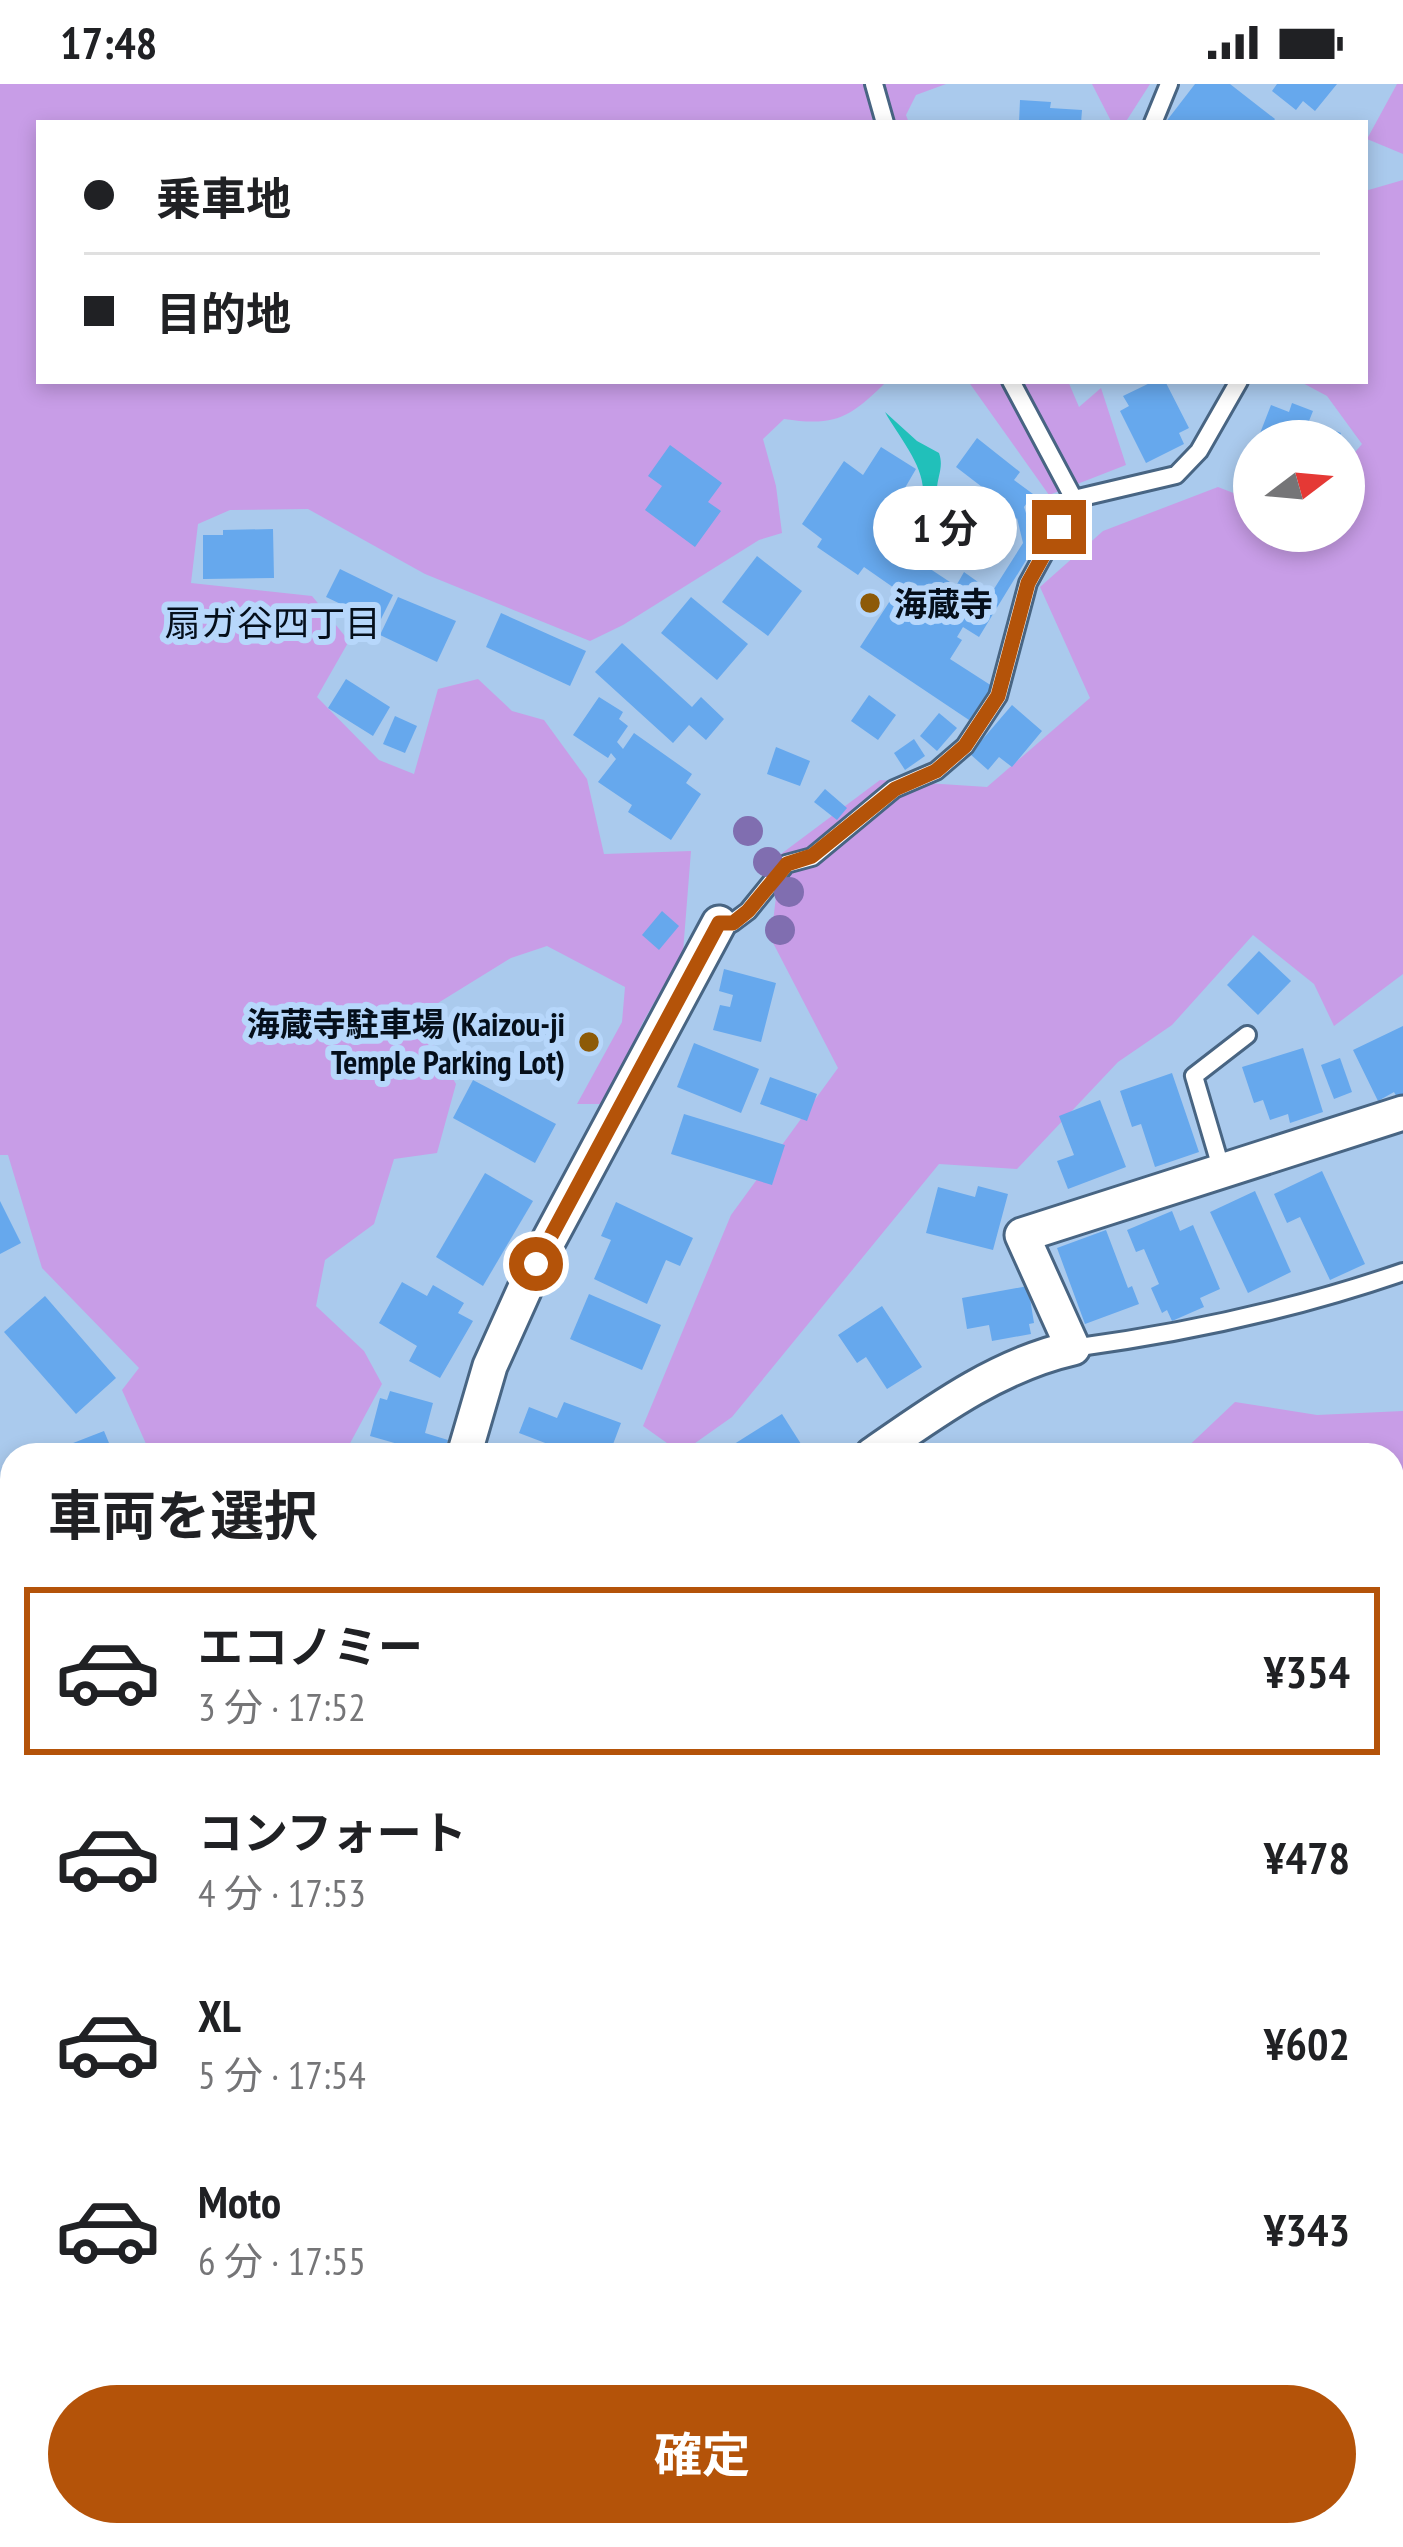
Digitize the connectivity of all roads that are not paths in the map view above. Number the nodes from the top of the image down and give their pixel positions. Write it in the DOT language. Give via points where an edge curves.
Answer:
graph roads {
  1 [pos="874,84"];
  2 [pos="1169,84"];
  3 [pos="884,120"];
  4 [pos="1154,120"];
  5 [pos="1013,384"];
  6 [pos="1237,384"];
  7 [pos="1074,499"];
  8 [pos="719,923"];
  9 [pos="1246,1035"];
  10 [pos="1403,1113"];
  11 [pos="1222,1171"];
  12 [pos="1403,1272"];
  13 [pos="1073,1348"];
  14 [pos="468,1443"];
  15 [pos="889,1443"];
  1 -- 3 [label="lane"];
  2 -- 4 [label="lane"];
  5 -- 7 [label="lane"];
  6 -- 7 [label="lane" via="1176,475"];
  7 -- 8 [label="lane" via="1028,583 998,696 965,746 812,856 787,864 748,911"];
  8 -- 14 [label="street" via="536,1264 490,1366"];
  9 -- 11 [label="lane" via="1194,1076"];
  10 -- 11 [label="street"];
  11 -- 13 [label="street" via="1022,1235"];
  12 -- 13 [label="lane" via="1294,1306"];
  13 -- 15 [label="street" via="1038,1356 951,1400"];
}
